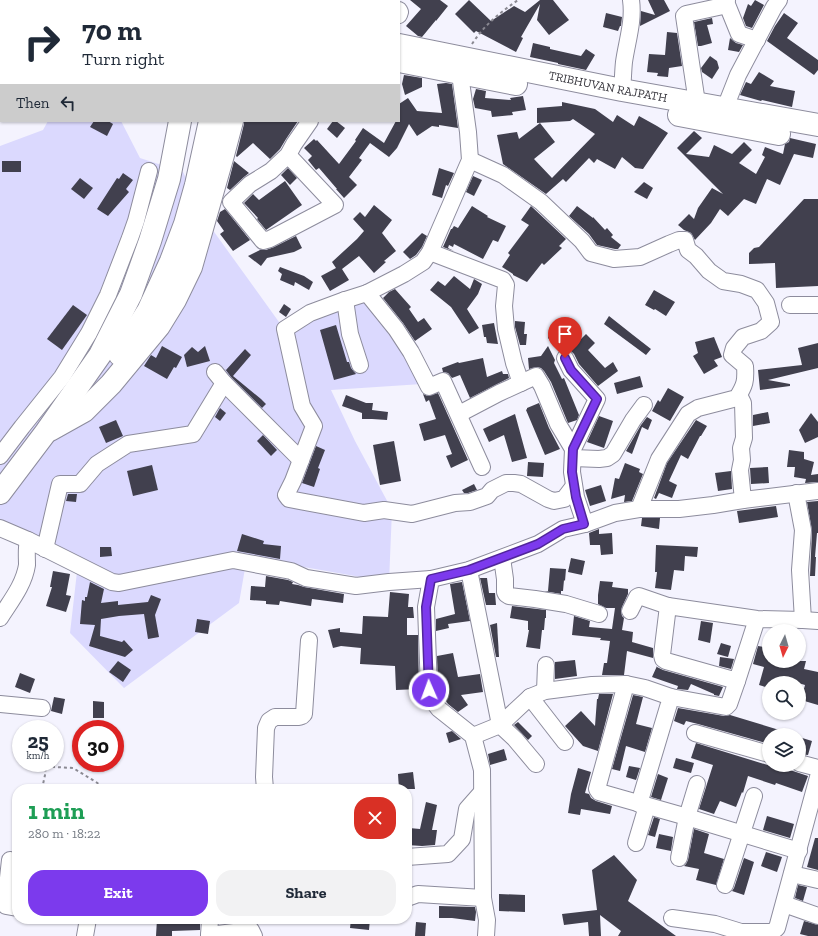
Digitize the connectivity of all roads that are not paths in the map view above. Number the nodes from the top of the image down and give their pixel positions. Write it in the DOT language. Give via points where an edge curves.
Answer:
graph roads {
  1 [pos="632,0"];
  2 [pos="727,1"];
  3 [pos="774,2"];
  4 [pos="693,6"];
  5 [pos="757,40"];
  6 [pos="400,45"];
  7 [pos="400,61"];
  8 [pos="462,66"];
  9 [pos="622,90"];
  10 [pos="697,104"];
  11 [pos="723,116"];
  12 [pos="180,122"];
  13 [pos="210,122"];
  14 [pos="232,122"];
  15 [pos="309,122"];
  16 [pos="818,125"];
  17 [pos="818,140"];
  18 [pos="288,155"];
  19 [pos="470,160"];
  20 [pos="149,171"];
  21 [pos="430,252"];
  22 [pos="367,293"];
  23 [pos="345,300"];
  24 [pos="790,305"];
  25 [pos="818,305"];
  26 [pos="565,358"];
  27 [pos="360,365"];
  28 [pos="521,383"];
  29 [pos="739,395"];
  30 [pos="644,405"];
  31 [pos="459,414"];
  32 [pos="46,432"];
  33 [pos="573,453"];
  34 [pos="0,456"];
  35 [pos="301,460"];
  36 [pos="482,466"];
  37 [pos="574,486"];
  38 [pos="818,491"];
  39 [pos="0,493"];
  40 [pos="796,493"];
  41 [pos="743,500"];
  42 [pos="639,509"];
  43 [pos="584,524"];
  44 [pos="0,528"];
  45 [pos="28,540"];
  46 [pos="45,549"];
  47 [pos="502,558"];
  48 [pos="469,570"];
  49 [pos="431,579"];
  50 [pos="668,606"];
  51 [pos="630,611"];
  52 [pos="599,614"];
  53 [pos="0,618"];
  54 [pos="757,619"];
  55 [pos="811,621"];
  56 [pos="309,640"];
  57 [pos="546,665"];
  58 [pos="737,681"];
  59 [pos="626,684"];
  60 [pos="545,691"];
  61 [pos="530,697"];
  62 [pos="671,697"];
  63 [pos="0,704"];
  64 [pos="42,708"];
  65 [pos="500,725"];
  66 [pos="695,733"];
  67 [pos="473,736"];
  68 [pos="565,742"];
  69 [pos="762,752"];
  70 [pos="536,764"];
  71 [pos="806,765"];
  72 [pos="818,768"];
  73 [pos="818,777"];
  74 [pos="265,784"];
  75 [pos="697,784"];
  76 [pos="482,792"];
  77 [pos="754,796"];
  78 [pos="643,805"];
  79 [pos="687,817"];
  80 [pos="741,834"];
  81 [pos="636,843"];
  82 [pos="799,851"];
  83 [pos="412,857"];
  84 [pos="679,858"];
  85 [pos="10,860"];
  86 [pos="792,874"];
  87 [pos="818,880"];
  88 [pos="725,885"];
  89 [pos="412,896"];
  90 [pos="483,898"];
  91 [pos="784,904"];
  92 [pos="12,907"];
  93 [pos="818,916"];
  94 [pos="672,918"];
  95 [pos="87,924"];
  96 [pos="210,930"];
  97 [pos="85,936"];
  98 [pos="254,936"];
  99 [pos="486,936"];
  1 -- 9 [label="street" via="632,19"];
  2 -- 4 [label="street" via="723,6"];
  2 -- 5 [label="street" via="739,34"];
  3 -- 5 [label="street"];
  4 -- 10 [label="street" via="684,16"];
  5 -- 11 [label="street" via="738,75"];
  6 -- 8 [label="highway, TRIBHUVAN RAJPATH"];
  7 -- 8 [label="highway, TRIBHUVAN RAJPATH"];
  8 -- 9 [label="highway, TRIBHUVAN RAJPATH"];
  8 -- 11 [label="highway, TRIBHUVAN RAJPATH"];
  8 -- 19 [label="street"];
  9 -- 10 [label="highway, TRIBHUVAN RAJPATH"];
  10 -- 11 [label="highway, TRIBHUVAN RAJPATH"];
  11 -- 16 [label="highway, TRIBHUVAN RAJPATH" via="773,118"];
  11 -- 17 [label="highway, TRIBHUVAN RAJPATH" via="777,134"];
  12 -- 32 [label="highway" via="169,179 132,294 100,355"];
  13 -- 32 [label="highway" via="185,224 148,311 120,355"];
  14 -- 32 [label="highway" via="191,267 175,300 159,326 111,384 84,410"];
  15 -- 18 [label="street"];
  18 -- 18 [label="street" via="335,205 263,241 231,202"];
  19 -- 21 [label="street"];
  19 -- 29 [label="street" via="503,175 541,202 591,253 614,259 640,257 684,240 688,250 723,281 757,290 766,303 771,322 761,331 743,337 734,348 732,354 745,366 744,386"];
  20 -- 34 [label="street" via="136,222 108,295 89,333 62,377"];
  21 -- 22 [label="street" via="423,262"];
  21 -- 28 [label="street" via="503,280 506,285 506,329"];
  22 -- 23 [label="street"];
  22 -- 31 [label="street" via="412,352 429,387 444,381"];
  23 -- 27 [label="street" via="350,334"];
  23 -- 35 [label="street" via="310,313 284,329 302,406 314,426"];
  24 -- 25 [label="street"];
  26 -- 33 [label="street" via="571,370 597,399"];
  28 -- 31 [label="street"];
  28 -- 33 [label="street" via="536,376"];
  29 -- 41 [label="street" via="743,403 744,438 740,470"];
  29 -- 42 [label="street" via="737,398 698,408 688,414 659,459"];
  30 -- 33 [label="street" via="613,454 599,459"];
  31 -- 36 [label="street"];
  32 -- 39 [label="highway"];
  33 -- 37 [label="street"];
  35 -- 37 [label="street" via="286,496 289,499 364,514 384,510 412,514 455,503 470,502 486,496 506,482 521,484 554,501 564,499"];
  35 -- 46 [label="street" via="220,377 193,434 128,444 97,464 80,484 60,484"];
  37 -- 43 [label="street"];
  38 -- 40 [label="street"];
  40 -- 41 [label="street"];
  40 -- 55 [label="street" via="803,530 800,570"];
  41 -- 42 [label="street" via="679,508"];
  42 -- 43 [label="street" via="614,513"];
  43 -- 47 [label="street" via="563,529 538,544"];
  44 -- 45 [label="street"];
  45 -- 46 [label="street"];
  45 -- 53 [label="street" via="22,584"];
  46 -- 49 [label="street" via="112,582 119,583 233,560 291,571 306,578 356,586"];
  47 -- 48 [label="street"];
  47 -- 52 [label="street" via="505,592 509,596 566,604"];
  48 -- 49 [label="street"];
  48 -- 65 [label="street"];
  49 -- 67 [label="street" via="426,607 429,690 432,700 439,709"];
  50 -- 51 [label="street" via="639,596"];
  50 -- 54 [label="street"];
  50 -- 58 [label="street" via="663,659"];
  54 -- 55 [label="street"];
  54 -- 58 [label="street"];
  56 -- 74 [label="street" via="304,714 299,717 275,717 269,721 266,728"];
  57 -- 60 [label="street"];
  58 -- 62 [label="street" via="726,707"];
  59 -- 60 [label="street"];
  59 -- 62 [label="street"];
  59 -- 78 [label="street" via="597,789 599,792"];
  60 -- 61 [label="street"];
  61 -- 65 [label="street"];
  61 -- 68 [label="street"];
  62 -- 78 [label="street"];
  63 -- 64 [label="street"];
  65 -- 67 [label="street"];
  65 -- 70 [label="street"];
  66 -- 69 [label="street"];
  67 -- 76 [label="street" via="482,770"];
  71 -- 72 [label="street"];
  73 -- 82 [label="street"];
  75 -- 79 [label="street"];
  76 -- 83 [label="street" via="467,809 462,839 448,854"];
  76 -- 90 [label="street"];
  77 -- 80 [label="street"];
  78 -- 79 [label="street"];
  78 -- 81 [label="street"];
  79 -- 80 [label="street"];
  79 -- 84 [label="street"];
  80 -- 82 [label="street"];
  80 -- 88 [label="street"];
  82 -- 86 [label="street"];
  85 -- 92 [label="street" via="6,906"];
  86 -- 87 [label="street"];
  86 -- 91 [label="street"];
  89 -- 90 [label="street" via="418,894"];
  90 -- 99 [label="street"];
  91 -- 93 [label="street"];
  91 -- 94 [label="street" via="778,928 772,932 740,932 715,924"];
  95 -- 97 [label="street"];
  96 -- 98 [label="street" via="251,930"];
}
